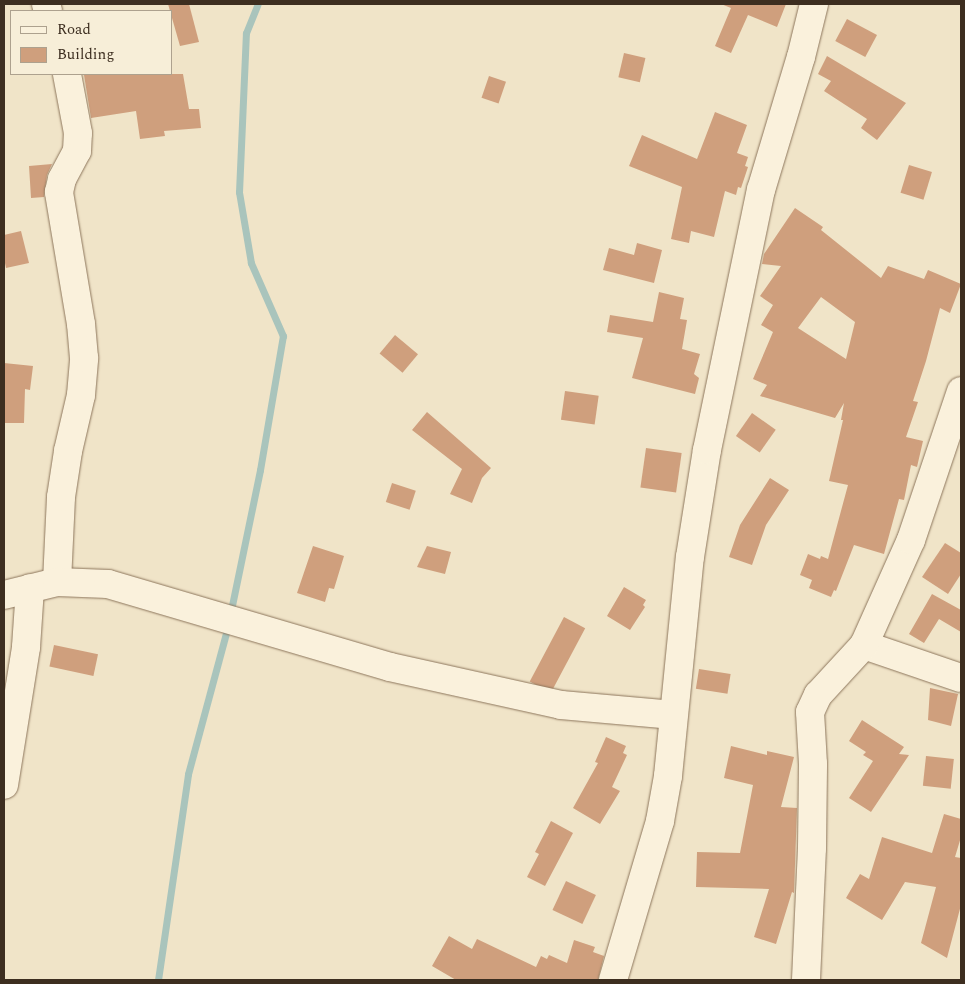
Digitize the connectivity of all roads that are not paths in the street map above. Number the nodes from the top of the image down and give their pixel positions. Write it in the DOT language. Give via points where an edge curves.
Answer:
graph roads {
  1 [pos="814,4"];
  2 [pos="67,75"];
  3 [pos="961,391"];
  4 [pos="57,582"];
  5 [pos="30,588"];
  6 [pos="4,594"];
  7 [pos="864,645"];
  8 [pos="961,678"];
  9 [pos="674,715"];
  10 [pos="4,785"];
  11 [pos="613,980"];
  12 [pos="806,980"];
  1 -- 9 [label="street" via="802,56 761,190 707,450 690,558"];
  2 -- 4 [label="street" via="78,133 77,151 59,192 84,358 81,395 61,497"];
  3 -- 7 [label="street" via="912,540"];
  4 -- 5 [label="street"];
  4 -- 9 [label="street" via="108,584 390,667 561,705"];
  5 -- 6 [label="street"];
  5 -- 10 [label="street" via="26,647"];
  7 -- 8 [label="street"];
  7 -- 12 [label="street" via="818,694 810,712 812,848"];
  9 -- 11 [label="street" via="660,821"];
}
